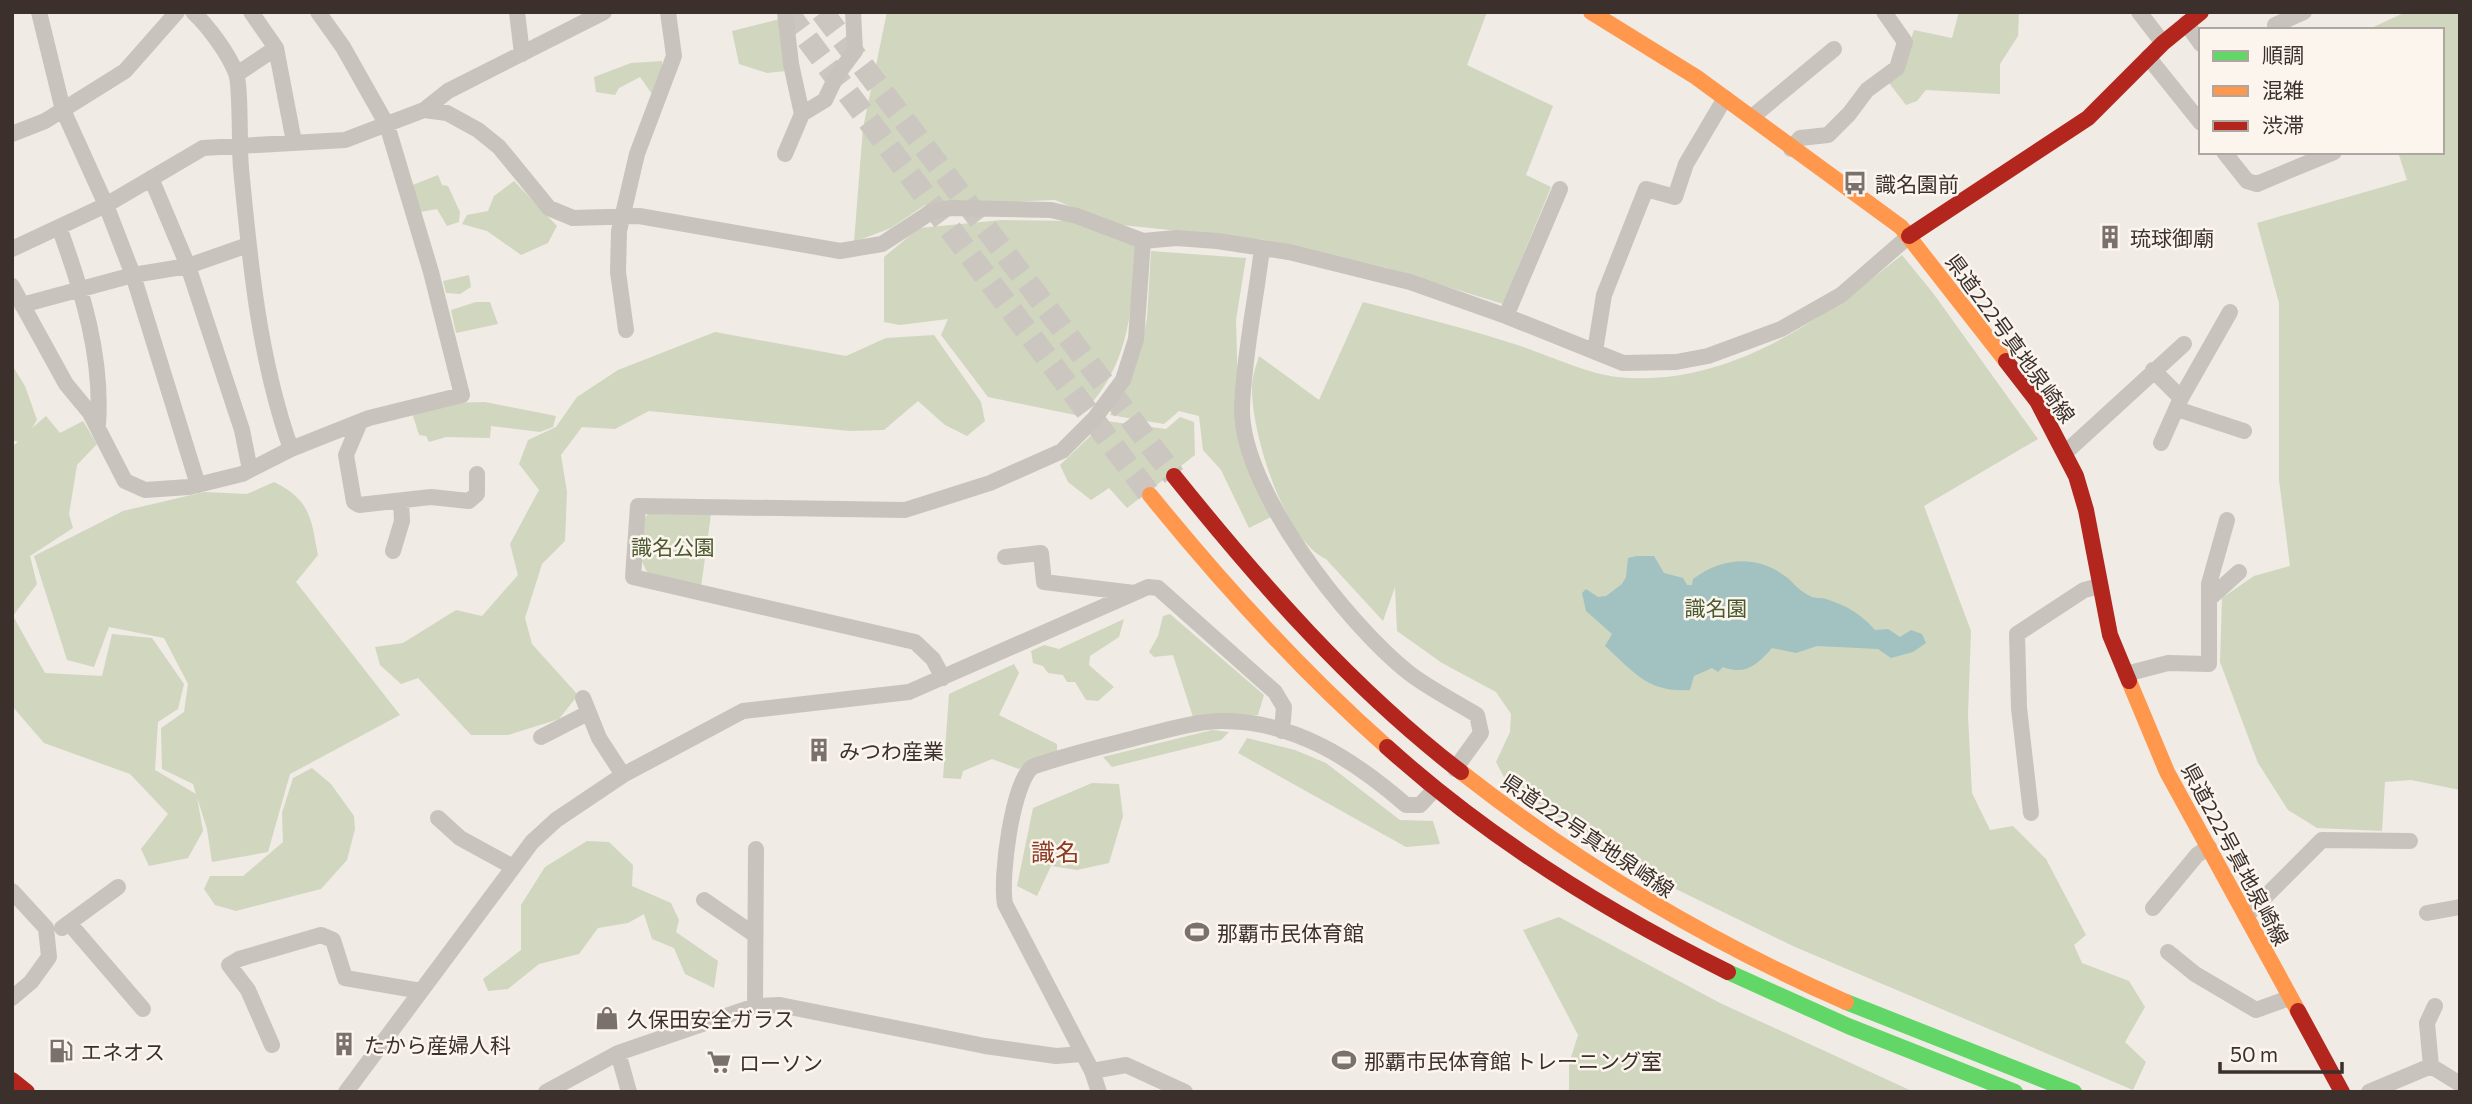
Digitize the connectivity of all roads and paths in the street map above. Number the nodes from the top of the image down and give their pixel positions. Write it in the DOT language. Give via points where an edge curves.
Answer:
graph roads {
  1 [pos="39,12"];
  2 [pos="177,12"];
  3 [pos="193,12"];
  4 [pos="251,12"];
  5 [pos="318,12"];
  6 [pos="517,12"];
  7 [pos="604,12"];
  8 [pos="668,12"];
  9 [pos="785,12"];
  10 [pos="853,12"];
  11 [pos="1591,12"];
  12 [pos="1884,12"];
  13 [pos="2138,12"];
  14 [pos="2201,12"];
  15 [pos="2304,12"];
  16 [pos="2186,23"];
  17 [pos="2275,25"];
  18 [pos="2199,41"];
  19 [pos="2163,43"];
  20 [pos="276,48"];
  21 [pos="1834,49"];
  22 [pos="522,54"];
  23 [pos="2148,57"];
  24 [pos="237,74"];
  25 [pos="1726,98"];
  26 [pos="63,110"];
  27 [pos="424,110"];
  28 [pos="802,114"];
  29 [pos="1752,117"];
  30 [pos="2199,121"];
  31 [pos="387,125"];
  32 [pos="12,134"];
  33 [pos="294,142"];
  34 [pos="239,144"];
  35 [pos="1791,149"];
  36 [pos="785,154"];
  37 [pos="2226,154"];
  38 [pos="2329,154"];
  39 [pos="151,178"];
  40 [pos="1560,189"];
  41 [pos="106,205"];
  42 [pos="622,217"];
  43 [pos="58,227"];
  44 [pos="1909,236"];
  45 [pos="1143,241"];
  46 [pos="248,245"];
  47 [pos="1262,248"];
  48 [pos="12,249"];
  49 [pos="188,266"];
  50 [pos="133,275"];
  51 [pos="12,286"];
  52 [pos="82,289"];
  53 [pos="22,304"];
  54 [pos="2231,312"];
  55 [pos="1506,316"];
  56 [pos="626,330"];
  57 [pos="2184,344"];
  58 [pos="1595,351"];
  59 [pos="2153,370"];
  60 [pos="2179,404"];
  61 [pos="360,422"];
  62 [pos="98,427"];
  63 [pos="2244,431"];
  64 [pos="2161,443"];
  65 [pos="291,449"];
  66 [pos="2066,452"];
  67 [pos="250,470"];
  68 [pos="477,474"];
  69 [pos="1174,476"];
  70 [pos="198,485"];
  71 [pos="1150,495"];
  72 [pos="401,500"];
  73 [pos="2227,520"];
  74 [pos="393,551"];
  75 [pos="1005,557"];
  76 [pos="2239,572"];
  77 [pos="2100,586"];
  78 [pos="1134,593"];
  79 [pos="2209,598"];
  80 [pos="2126,674"];
  81 [pos="943,678"];
  82 [pos="1282,731"];
  83 [pos="541,737"];
  84 [pos="1455,769"];
  85 [pos="623,775"];
  86 [pos="1435,789"];
  87 [pos="2031,813"];
  88 [pos="438,818"];
  89 [pos="2410,841"];
  90 [pos="2209,847"];
  91 [pos="756,849"];
  92 [pos="513,867"];
  93 [pos="118,887"];
  94 [pos="12,891"];
  95 [pos="704,900"];
  96 [pos="2460,907"];
  97 [pos="2153,908"];
  98 [pos="2427,914"];
  99 [pos="2246,916"];
  100 [pos="69,923"];
  101 [pos="755,935"];
  102 [pos="49,937"];
  103 [pos="2168,952"];
  104 [pos="421,991"];
  105 [pos="12,998"];
  106 [pos="2289,998"];
  107 [pos="755,1006"];
  108 [pos="2435,1006"];
  109 [pos="144,1009"];
  110 [pos="272,1045"];
  111 [pos="618,1053"];
  112 [pos="1083,1054"];
  113 [pos="2431,1066"];
  114 [pos="1092,1071"];
  115 [pos="12,1080"];
  116 [pos="2460,1084"];
  117 [pos="27,1092"];
  118 [pos="346,1092"];
  119 [pos="547,1092"];
  120 [pos="629,1092"];
  121 [pos="1099,1092"];
  122 [pos="1185,1092"];
  123 [pos="2015,1092"];
  124 [pos="2074,1092"];
  125 [pos="2342,1092"];
  126 [pos="2369,1092"];
  1 -- 26 [label="street"];
  2 -- 26 [label="street" via="125,71"];
  3 -- 24 [label="street"];
  4 -- 20 [label="street"];
  5 -- 31 [label="street" via="344,47"];
  6 -- 22 [label="street"];
  7 -- 22 [label="street"];
  8 -- 42 [label="street" via="674,56 637,154"];
  9 -- 28 [label="street"];
  10 -- 28 [label="street" via="855,51 825,100"];
  11 -- 25 [label="main road, 県道222号真地泉崎線"];
  12 -- 35 [label="street" via="1905,43 1897,68 1867,90 1828,135 1800,138"];
  13 -- 19 [label="street"];
  14 -- 16 [label="main road"];
  15 -- 17 [label="street"];
  16 -- 18 [label="street"];
  16 -- 19 [label="main road"];
  19 -- 23 [label="main road"];
  20 -- 24 [label="street"];
  20 -- 33 [label="street"];
  21 -- 29 [label="street"];
  22 -- 27 [label="street" via="448,91"];
  23 -- 30 [label="street"];
  23 -- 44 [label="main road" via="2062,138"];
  24 -- 34 [label="street"];
  25 -- 29 [label="main road, 県道222号真地泉崎線"];
  25 -- 58 [label="street" via="1686,164 1675,197 1646,189 1604,295"];
  26 -- 32 [label="street"];
  26 -- 41 [label="street"];
  27 -- 31 [label="street"];
  27 -- 42 [label="street" via="447,113 499,146 550,208 573,218"];
  28 -- 36 [label="street"];
  29 -- 35 [label="main road, 県道222号真地泉崎線"];
  31 -- 33 [label="street" via="345,140"];
  31 -- 61 [label="street" via="431,272 461,395"];
  33 -- 34 [label="street"];
  34 -- 39 [label="street" via="203,148"];
  34 -- 46 [label="street"];
  35 -- 44 [label="main road, 県道222号真地泉崎線"];
  37 -- 38 [label="street" via="2247,181 2257,184"];
  39 -- 41 [label="street"];
  39 -- 49 [label="street"];
  40 -- 55 [label="street"];
  41 -- 43 [label="street"];
  41 -- 50 [label="street"];
  42 -- 45 [label="street" via="639,216 840,251 882,244 931,212 950,208 1051,210"];
  42 -- 56 [label="street" via="618,272"];
  43 -- 48 [label="street"];
  43 -- 52 [label="street"];
  44 -- 58 [label="street" via="1841,295 1746,344 1708,356 1648,364 1623,363"];
  44 -- 66 [label="main road, 県道222号真地泉崎線" via="2037,401"];
  45 -- 47 [label="street" via="1176,238"];
  45 -- 81 [label="street" via="1136,339 1123,380 1062,451 990,483 905,510 638,506 633,577 915,642 933,659"];
  46 -- 49 [label="street"];
  46 -- 65 [label="street" via="261,338 278,415"];
  47 -- 55 [label="street" via="1410,282"];
  47 -- 84 [label="street" via="1242,408 1252,463 1278,516 1357,624 1409,672 1477,715 1481,733"];
  49 -- 50 [label="street"];
  49 -- 67 [label="street" via="242,430"];
  50 -- 52 [label="street"];
  50 -- 70 [label="street"];
  51 -- 53 [label="street"];
  52 -- 53 [label="street"];
  52 -- 62 [label="street" via="100,390"];
  53 -- 62 [label="street" via="66,384"];
  54 -- 60 [label="street"];
  55 -- 58 [label="street"];
  57 -- 59 [label="street"];
  59 -- 60 [label="street"];
  59 -- 66 [label="street"];
  60 -- 63 [label="street"];
  60 -- 64 [label="street"];
  61 -- 65 [label="street"];
  61 -- 72 [label="street" via="346,455 355,502"];
  62 -- 70 [label="street" via="125,481 145,490"];
  65 -- 67 [label="street"];
  66 -- 77 [label="main road, 県道222号真地泉崎線" via="2086,510"];
  67 -- 70 [label="street"];
  68 -- 72 [label="street" via="477,494 469,501"];
  69 -- 84 [label="main road, 県道222号真地泉崎線" via="1301,627 1397,721"];
  71 -- 86 [label="main road" via="1276,644"];
  72 -- 74 [label="street" via="402,521"];
  73 -- 79 [label="street"];
  75 -- 78 [label="street" via="1041,553 1044,582"];
  76 -- 79 [label="street"];
  77 -- 80 [label="main road, 県道222号真地泉崎線" via="2110,635"];
  77 -- 87 [label="street" via="2084,590 2017,634 2019,708"];
  78 -- 81 [label="street"];
  78 -- 82 [label="street" via="1158,588 1275,692 1284,707"];
  79 -- 80 [label="street" via="2209,664 2168,663"];
  80 -- 90 [label="main road, 県道222号真地泉崎線" via="2167,772"];
  81 -- 85 [label="street" via="909,692 743,711"];
  82 -- 86 [label="street" via="1338,753 1406,806 1420,805"];
  82 -- 112 [label="street" via="1238,722 1203,723 1055,759 1032,767 1024,776 1003,876 1004,896"];
  83 -- 85 [label="street" via="585,706"];
  84 -- 124 [label="main road, 県道222号真地泉崎線" via="1552,842 1653,906 1765,964 1881,1016"];
  85 -- 92 [label="street" via="556,820"];
  86 -- 123 [label="main road" via="1539,865 1624,917 1749,983 1842,1025"];
  88 -- 92 [label="street" via="460,838"];
  89 -- 99 [label="street" via="2322,840"];
  90 -- 97 [label="street"];
  90 -- 99 [label="main road, 県道222号真地泉崎線"];
  91 -- 101 [label="street"];
  92 -- 104 [label="street"];
  93 -- 100 [label="street"];
  94 -- 102 [label="street"];
  95 -- 101 [label="street"];
  96 -- 98 [label="street"];
  99 -- 106 [label="main road, 県道222号真地泉崎線"];
  100 -- 102 [label="street"];
  100 -- 109 [label="street"];
  101 -- 107 [label="street"];
  102 -- 105 [label="street" via="49,957"];
  103 -- 106 [label="street" via="2195,974 2256,1010"];
  104 -- 110 [label="street" via="345,978 332,940 321,935 239,960 229,965 248,990"];
  104 -- 118 [label="street"];
  106 -- 125 [label="main road, 県道222号真地泉崎線"];
  107 -- 111 [label="street"];
  107 -- 112 [label="street" via="780,1005 997,1048 1056,1056"];
  108 -- 113 [label="street" via="2427,1023"];
  111 -- 119 [label="street"];
  111 -- 120 [label="street"];
  112 -- 114 [label="street"];
  113 -- 116 [label="street"];
  113 -- 126 [label="street"];
  114 -- 121 [label="street"];
  114 -- 122 [label="street" via="1126,1065"];
  115 -- 117 [label="main road"];
}
